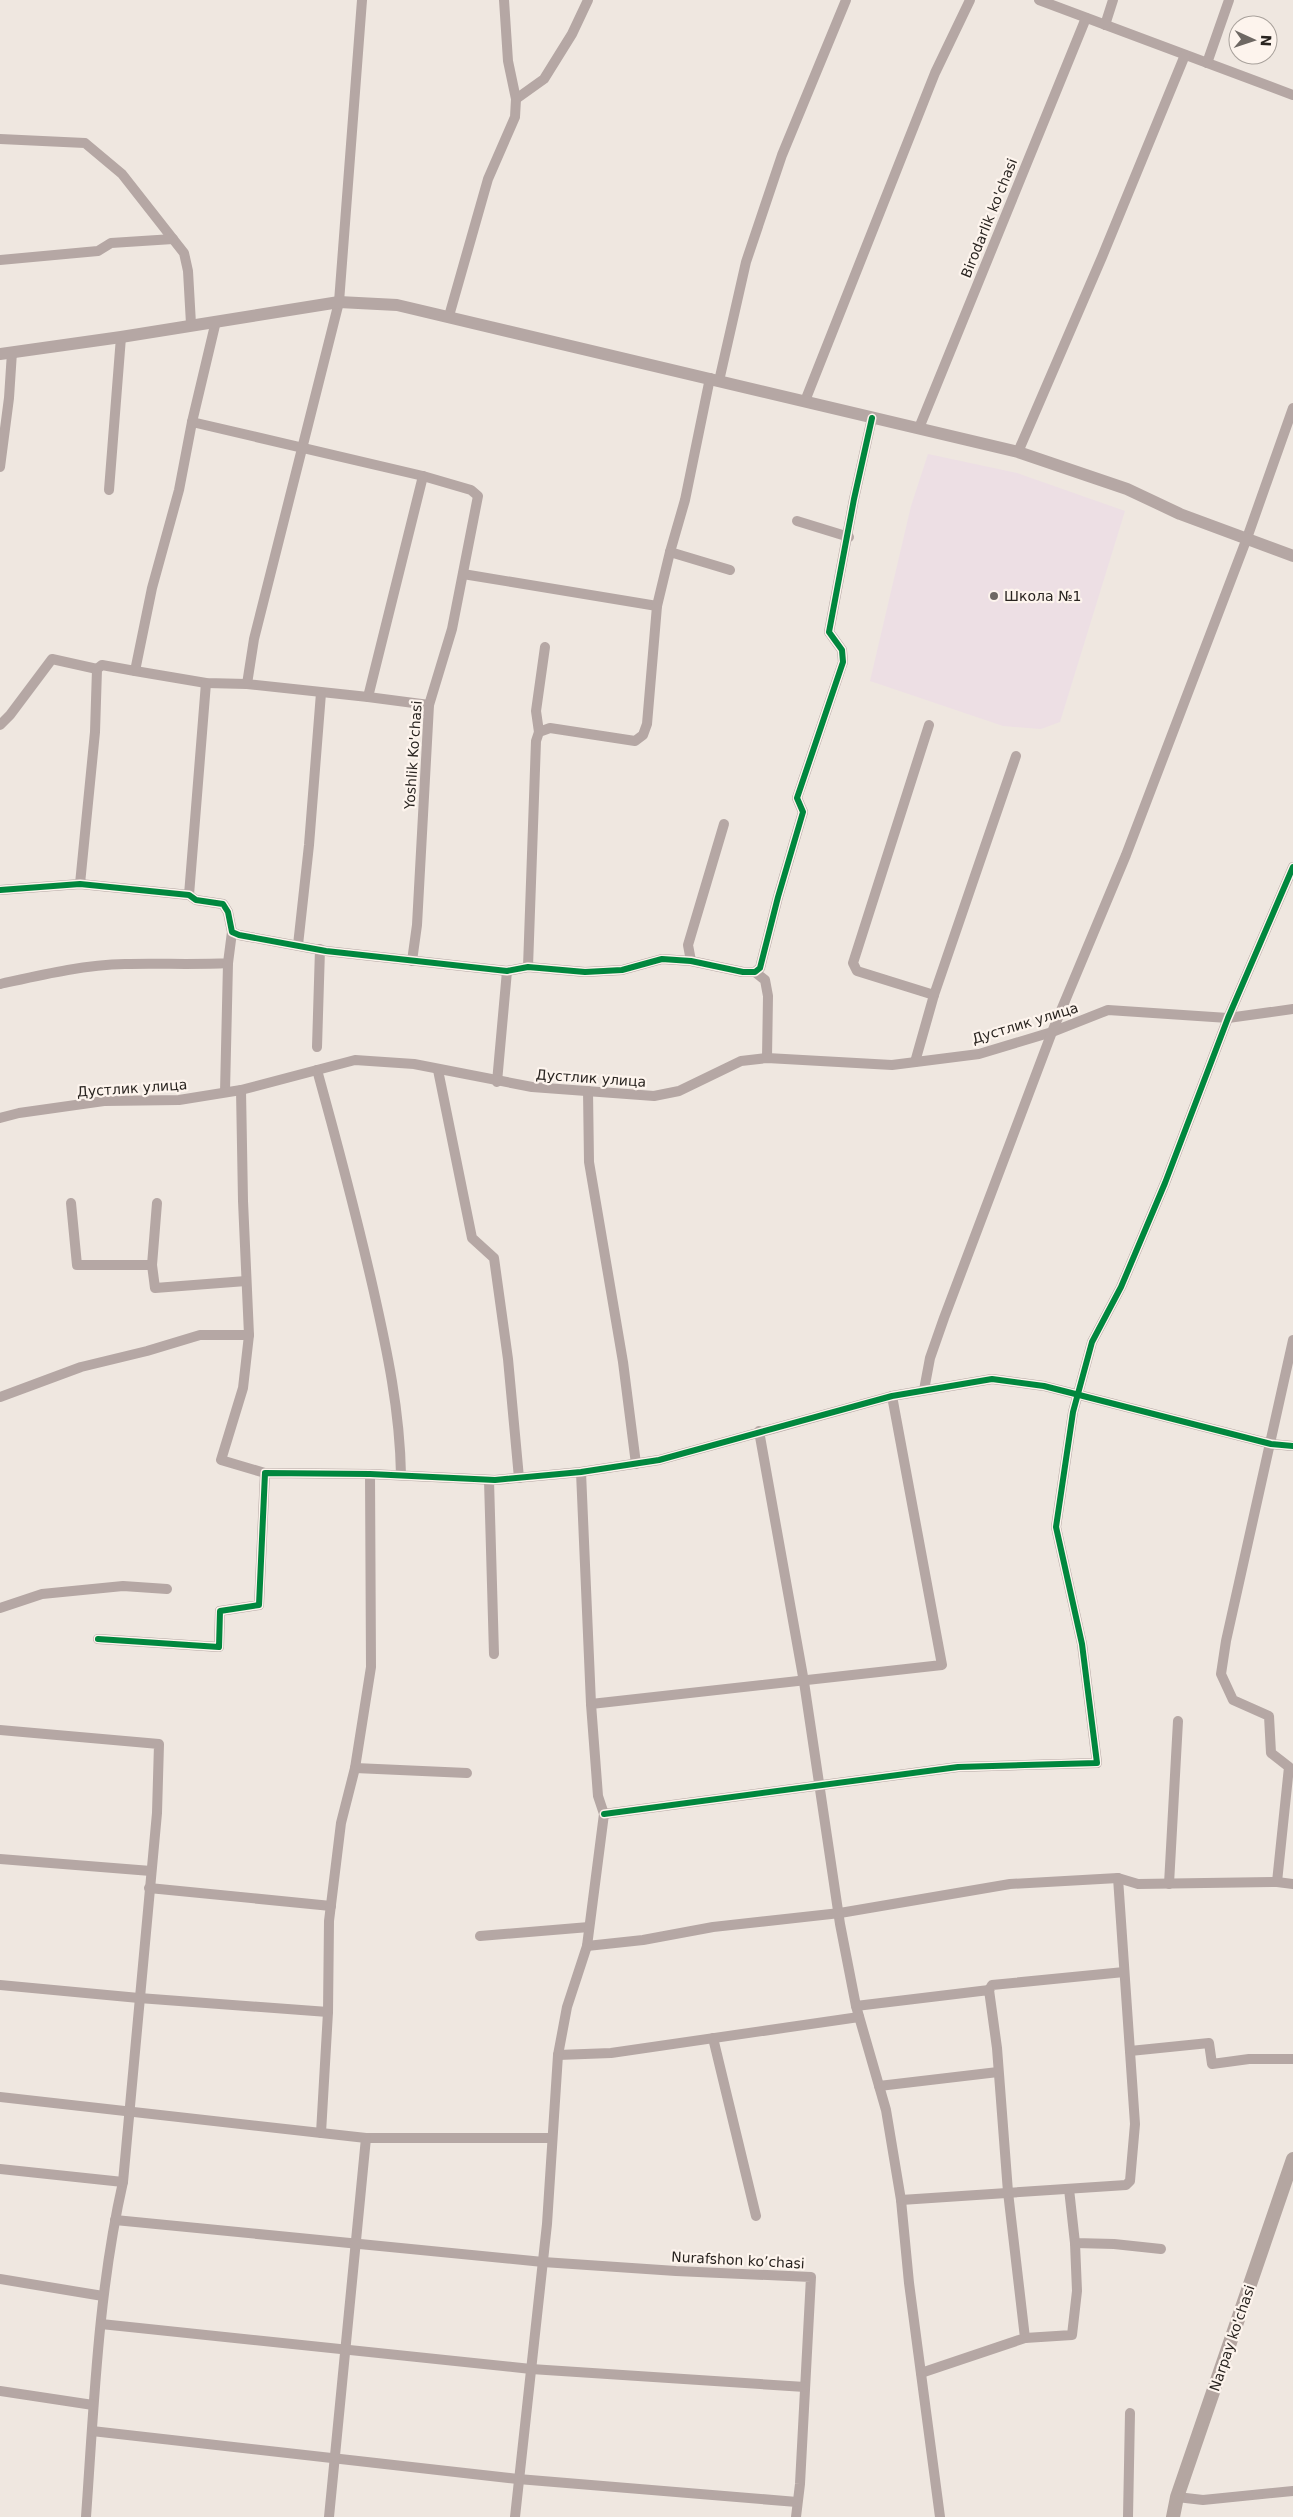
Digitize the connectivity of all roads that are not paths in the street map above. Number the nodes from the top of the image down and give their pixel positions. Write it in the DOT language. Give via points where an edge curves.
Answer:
graph roads {
  1 [pos="362,0"];
  2 [pos="504,0"];
  3 [pos="588,0"];
  4 [pos="846,0"];
  5 [pos="970,0"];
  6 [pos="1039,0"];
  7 [pos="1113,0"];
  8 [pos="1229,0"];
  9 [pos="1086,18"];
  10 [pos="1105,25"];
  11 [pos="1186,55"];
  12 [pos="1207,63"];
  13 [pos="1293,95"];
  14 [pos="516,100"];
  15 [pos="0,138"];
  16 [pos="173,239"];
  17 [pos="0,260"];
  18 [pos="339,302"];
  19 [pos="449,316"];
  20 [pos="216,322"];
  21 [pos="191,324"];
  22 [pos="121,337"];
  23 [pos="6,353"];
  24 [pos="715,380"];
  25 [pos="804,401"];
  26 [pos="1293,408"];
  27 [pos="872,418"];
  28 [pos="192,422"];
  29 [pos="919,428"];
  30 [pos="302,446"];
  31 [pos="1018,452"];
  32 [pos="0,467"];
  33 [pos="423,476"];
  34 [pos="109,490"];
  35 [pos="797,521"];
  36 [pos="849,537"];
  37 [pos="1247,538"];
  38 [pos="670,552"];
  39 [pos="1293,556"];
  40 [pos="730,570"];
  41 [pos="463,574"];
  42 [pos="657,606"];
  43 [pos="545,647"];
  44 [pos="97,669"];
  45 [pos="135,671"];
  46 [pos="206,683"];
  47 [pos="247,684"];
  48 [pos="321,693"];
  49 [pos="368,697"];
  50 [pos="429,705"];
  51 [pos="0,725"];
  52 [pos="929,725"];
  53 [pos="539,732"];
  54 [pos="1016,756"];
  55 [pos="724,824"];
  56 [pos="1293,867"];
  57 [pos="80,884"];
  58 [pos="0,890"];
  59 [pos="189,895"];
  60 [pos="232,932"];
  61 [pos="298,946"];
  62 [pos="320,949"];
  63 [pos="412,961"];
  64 [pos="691,961"];
  65 [pos="228,963"];
  66 [pos="528,967"];
  67 [pos="506,970"];
  68 [pos="754,972"];
  69 [pos="0,984"];
  70 [pos="934,995"];
  71 [pos="1293,1009"];
  72 [pos="1228,1018"];
  73 [pos="1052,1032"];
  74 [pos="317,1047"];
  75 [pos="767,1058"];
  76 [pos="915,1062"];
  77 [pos="317,1070"];
  78 [pos="438,1070"];
  79 [pos="497,1082"];
  80 [pos="242,1090"];
  81 [pos="588,1090"];
  82 [pos="225,1092"];
  83 [pos="0,1118"];
  84 [pos="71,1203"];
  85 [pos="157,1203"];
  86 [pos="152,1265"];
  87 [pos="246,1281"];
  88 [pos="249,1335"];
  89 [pos="1293,1340"];
  90 [pos="924,1390"];
  91 [pos="892,1396"];
  92 [pos="1077,1396"];
  93 [pos="0,1397"];
  94 [pos="759,1431"];
  95 [pos="1271,1444"];
  96 [pos="1293,1446"];
  97 [pos="636,1464"];
  98 [pos="581,1472"];
  99 [pos="265,1473"];
  100 [pos="370,1474"];
  101 [pos="401,1476"];
  102 [pos="519,1478"];
  103 [pos="489,1480"];
  104 [pos="167,1589"];
  105 [pos="0,1608"];
  106 [pos="98,1639"];
  107 [pos="494,1654"];
  108 [pos="804,1682"];
  109 [pos="591,1704"];
  110 [pos="1178,1721"];
  111 [pos="0,1730"];
  112 [pos="356,1768"];
  113 [pos="467,1773"];
  114 [pos="819,1786"];
  115 [pos="604,1814"];
  116 [pos="0,1858"];
  117 [pos="151,1871"];
  118 [pos="1118,1878"];
  119 [pos="1277,1882"];
  120 [pos="1169,1884"];
  121 [pos="1293,1884"];
  122 [pos="149,1888"];
  123 [pos="331,1906"];
  124 [pos="840,1913"];
  125 [pos="589,1927"];
  126 [pos="480,1936"];
  127 [pos="587,1946"];
  128 [pos="1124,1972"];
  129 [pos="0,1985"];
  130 [pos="989,1990"];
  131 [pos="139,1998"];
  132 [pos="856,2006"];
  133 [pos="328,2012"];
  134 [pos="859,2017"];
  135 [pos="713,2038"];
  136 [pos="1130,2051"];
  137 [pos="558,2054"];
  138 [pos="1293,2059"];
  139 [pos="998,2072"];
  140 [pos="879,2086"];
  141 [pos="0,2097"];
  142 [pos="128,2112"];
  143 [pos="321,2133"];
  144 [pos="366,2138"];
  145 [pos="552,2138"];
  146 [pos="1293,2159"];
  147 [pos="0,2168"];
  148 [pos="123,2182"];
  149 [pos="1069,2189"];
  150 [pos="1008,2192"];
  151 [pos="901,2200"];
  152 [pos="756,2216"];
  153 [pos="114,2220"];
  154 [pos="355,2242"];
  155 [pos="1075,2244"];
  156 [pos="1161,2249"];
  157 [pos="543,2262"];
  158 [pos="0,2279"];
  159 [pos="103,2296"];
  160 [pos="101,2324"];
  161 [pos="1025,2338"];
  162 [pos="347,2350"];
  163 [pos="530,2369"];
  164 [pos="921,2373"];
  165 [pos="805,2387"];
  166 [pos="0,2391"];
  167 [pos="94,2405"];
  168 [pos="1130,2413"];
  169 [pos="92,2431"];
  170 [pos="334,2459"];
  171 [pos="518,2479"];
  172 [pos="1293,2492"];
  173 [pos="1177,2497"];
  174 [pos="797,2502"];
  175 [pos="86,2517"];
  176 [pos="329,2517"];
  177 [pos="515,2517"];
  178 [pos="796,2517"];
  179 [pos="940,2517"];
  180 [pos="1128,2517"];
  181 [pos="1173,2517"];
  1 -- 18 [label="street"];
  2 -- 14 [label="street" via="508,61"];
  3 -- 14 [label="street" via="572,34 544,79"];
  4 -- 24 [label="street" via="782,155 746,262"];
  5 -- 25 [label="street" via="935,74"];
  6 -- 9 [label="street"];
  7 -- 10 [label="street"];
  8 -- 12 [label="street"];
  9 -- 10 [label="street"];
  9 -- 29 [label="street, Birodarlik ko'chasi"];
  10 -- 11 [label="street"];
  11 -- 12 [label="street"];
  11 -- 31 [label="street"];
  12 -- 13 [label="street"];
  14 -- 19 [label="street" via="515,117 488,179"];
  15 -- 16 [label="street" via="85,143 122,174"];
  16 -- 17 [label="street" via="112,243 98,251"];
  16 -- 21 [label="street" via="184,253 188,271"];
  18 -- 19 [label="street" via="396,305"];
  18 -- 20 [label="street"];
  18 -- 30 [label="street"];
  19 -- 24 [label="street"];
  20 -- 21 [label="street"];
  20 -- 28 [label="street"];
  21 -- 22 [label="street"];
  22 -- 23 [label="street"];
  22 -- 34 [label="street"];
  23 -- 32 [label="street" via="9,398"];
  24 -- 25 [label="street"];
  24 -- 38 [label="street"];
  25 -- 27 [label="street"];
  26 -- 37 [label="street"];
  27 -- 29 [label="street"];
  27 -- 36 [label="street"];
  28 -- 30 [label="street"];
  28 -- 45 [label="street" via="179,490 152,588"];
  29 -- 31 [label="street"];
  30 -- 33 [label="street"];
  30 -- 47 [label="street" via="254,639"];
  31 -- 37 [label="street" via="1127,489 1180,514"];
  33 -- 41 [label="street, Yoshlik Ko'chasi" via="471,490 478,496"];
  33 -- 49 [label="street"];
  35 -- 36 [label="street"];
  36 -- 68 [label="street" via="829,632 842,650 843,662 796,798 804,812 760,968"];
  37 -- 39 [label="street"];
  37 -- 73 [label="street" via="1126,855"];
  38 -- 40 [label="street"];
  38 -- 42 [label="street"];
  41 -- 42 [label="street"];
  41 -- 50 [label="street, Yoshlik Ko'chasi" via="452,629"];
  42 -- 53 [label="street" via="647,724 643,735 635,741 550,728"];
  43 -- 53 [label="street" via="536,711"];
  44 -- 45 [label="street" via="102,665"];
  44 -- 51 [label="street" via="52,659"];
  44 -- 57 [label="street" via="95,732"];
  45 -- 46 [label="street"];
  46 -- 47 [label="street"];
  46 -- 59 [label="street"];
  47 -- 48 [label="street"];
  48 -- 49 [label="street"];
  48 -- 61 [label="street"];
  49 -- 50 [label="street"];
  50 -- 63 [label="street, Yoshlik Ko'chasi" via="417,925"];
  52 -- 70 [label="street" via="853,963 857,971"];
  53 -- 66 [label="street" via="535,760"];
  54 -- 70 [label="street"];
  55 -- 64 [label="street" via="688,946"];
  56 -- 72 [label="street"];
  57 -- 58 [label="street"];
  57 -- 59 [label="street"];
  59 -- 60 [label="street" via="196,900 223,904"];
  60 -- 61 [label="street"];
  60 -- 65 [label="street"];
  61 -- 62 [label="street"];
  62 -- 63 [label="street"];
  62 -- 74 [label="street"];
  63 -- 67 [label="street"];
  64 -- 66 [label="street" via="662,959 622,970 585,972"];
  64 -- 68 [label="street"];
  65 -- 69 [label="street" via="78,968"];
  65 -- 82 [label="street"];
  66 -- 67 [label="street"];
  67 -- 79 [label="street"];
  68 -- 75 [label="street" via="765,980 768,996"];
  70 -- 76 [label="street"];
  71 -- 72 [label="street, Дустлик улица"];
  72 -- 73 [label="street, Дустлик улица" via="1108,1010"];
  72 -- 92 [label="street" via="1165,1183 1128,1270 1092,1342"];
  73 -- 76 [label="street, Дустлик улица" via="979,1054"];
  73 -- 90 [label="street" via="944,1318 930,1358"];
  75 -- 76 [label="street, Дустлик улица" via="892,1066"];
  75 -- 81 [label="street, Дустлик улица" via="741,1061 679,1091 654,1096"];
  77 -- 78 [label="street, Дустлик улица" via="355,1060 414,1064"];
  77 -- 80 [label="street, Дустлик улица"];
  77 -- 101 [label="street" via="356,1211 393,1383"];
  78 -- 79 [label="street, Дустлик улица"];
  78 -- 102 [label="street" via="472,1238 494,1258 508,1359"];
  79 -- 81 [label="street, Дустлик улица" via="532,1088"];
  80 -- 82 [label="street, Дустлик улица"];
  80 -- 87 [label="street"];
  81 -- 97 [label="street" via="589,1162 622,1354"];
  82 -- 83 [label="street, Дустлик улица" via="179,1100 104,1101"];
  84 -- 86 [label="street" via="77,1265"];
  85 -- 86 [label="street"];
  86 -- 87 [label="street" via="155,1288"];
  87 -- 88 [label="street"];
  88 -- 93 [label="street" via="200,1335 81,1367"];
  88 -- 99 [label="street" via="243,1388 221,1460"];
  89 -- 95 [label="street"];
  90 -- 91 [label="street"];
  90 -- 92 [label="street" via="992,1379 1044,1386"];
  91 -- 94 [label="street"];
  91 -- 108 [label="street" via="942,1665"];
  92 -- 95 [label="street"];
  92 -- 114 [label="street" via="1056,1527 1082,1644 1097,1763 958,1767"];
  94 -- 97 [label="street"];
  94 -- 108 [label="street"];
  95 -- 96 [label="street"];
  95 -- 119 [label="street" via="1221,1674 1233,1700 1269,1716 1271,1753 1289,1767"];
  97 -- 98 [label="street"];
  98 -- 102 [label="street"];
  98 -- 109 [label="street"];
  99 -- 100 [label="street"];
  99 -- 106 [label="street" via="259,1605 220,1611 219,1647"];
  100 -- 101 [label="street"];
  100 -- 112 [label="street" via="371,1667"];
  101 -- 103 [label="street"];
  102 -- 103 [label="street"];
  103 -- 107 [label="street"];
  104 -- 105 [label="street" via="123,1586 42,1594"];
  108 -- 109 [label="street"];
  108 -- 114 [label="street"];
  109 -- 115 [label="street" via="598,1796"];
  110 -- 120 [label="street"];
  111 -- 117 [label="street" via="159,1744"];
  112 -- 113 [label="street"];
  112 -- 123 [label="street" via="341,1823"];
  114 -- 115 [label="street"];
  114 -- 124 [label="street"];
  115 -- 125 [label="street"];
  116 -- 117 [label="street"];
  117 -- 122 [label="street"];
  118 -- 120 [label="street" via="1138,1884"];
  118 -- 124 [label="street" via="1010,1884"];
  118 -- 128 [label="street"];
  119 -- 120 [label="street"];
  119 -- 121 [label="street"];
  122 -- 123 [label="street"];
  122 -- 131 [label="street"];
  123 -- 133 [label="street"];
  124 -- 127 [label="street" via="713,1927"];
  124 -- 132 [label="street"];
  125 -- 126 [label="street"];
  125 -- 127 [label="street"];
  127 -- 137 [label="street" via="567,2007"];
  128 -- 130 [label="street" via="992,1984"];
  128 -- 136 [label="street"];
  129 -- 131 [label="street"];
  130 -- 132 [label="street"];
  130 -- 139 [label="street"];
  131 -- 133 [label="street"];
  131 -- 142 [label="street"];
  132 -- 134 [label="street"];
  133 -- 143 [label="street"];
  134 -- 135 [label="street"];
  134 -- 140 [label="street"];
  135 -- 137 [label="street" via="611,2054"];
  135 -- 152 [label="street"];
  136 -- 138 [label="street" via="1209,2043 1212,2064 1249,2059"];
  136 -- 149 [label="street" via="1135,2124 1130,2181 1126,2185"];
  137 -- 145 [label="street"];
  139 -- 140 [label="street"];
  139 -- 150 [label="street"];
  140 -- 151 [label="street"];
  141 -- 142 [label="street"];
  142 -- 143 [label="street"];
  142 -- 148 [label="street"];
  143 -- 144 [label="street"];
  144 -- 145 [label="street"];
  144 -- 154 [label="street"];
  145 -- 157 [label="street"];
  146 -- 173 [label="main road, Narpay ko'chasi"];
  147 -- 148 [label="street"];
  148 -- 153 [label="street"];
  149 -- 150 [label="street"];
  149 -- 155 [label="street"];
  150 -- 151 [label="street"];
  150 -- 161 [label="street"];
  151 -- 164 [label="street"];
  153 -- 154 [label="street"];
  153 -- 159 [label="street"];
  154 -- 157 [label="street"];
  154 -- 162 [label="street"];
  155 -- 156 [label="street"];
  155 -- 161 [label="street" via="1077,2291 1072,2335"];
  157 -- 163 [label="street"];
  157 -- 165 [label="street, Nurafshon ko’chasi" via="811,2277"];
  158 -- 159 [label="street"];
  159 -- 160 [label="street"];
  160 -- 162 [label="street"];
  160 -- 167 [label="street"];
  161 -- 164 [label="street"];
  162 -- 163 [label="street"];
  162 -- 170 [label="street"];
  163 -- 165 [label="street"];
  163 -- 171 [label="street"];
  164 -- 179 [label="street"];
  165 -- 174 [label="street, Nurafshon ko’chasi"];
  166 -- 167 [label="street"];
  167 -- 169 [label="street"];
  168 -- 180 [label="street"];
  169 -- 170 [label="street"];
  169 -- 175 [label="street"];
  170 -- 171 [label="street"];
  170 -- 176 [label="street"];
  171 -- 174 [label="street"];
  171 -- 177 [label="street"];
  172 -- 173 [label="street" via="1203,2500"];
  173 -- 181 [label="main road, Narpay ko'chasi"];
  174 -- 178 [label="street, Nurafshon ko’chasi"];
}
